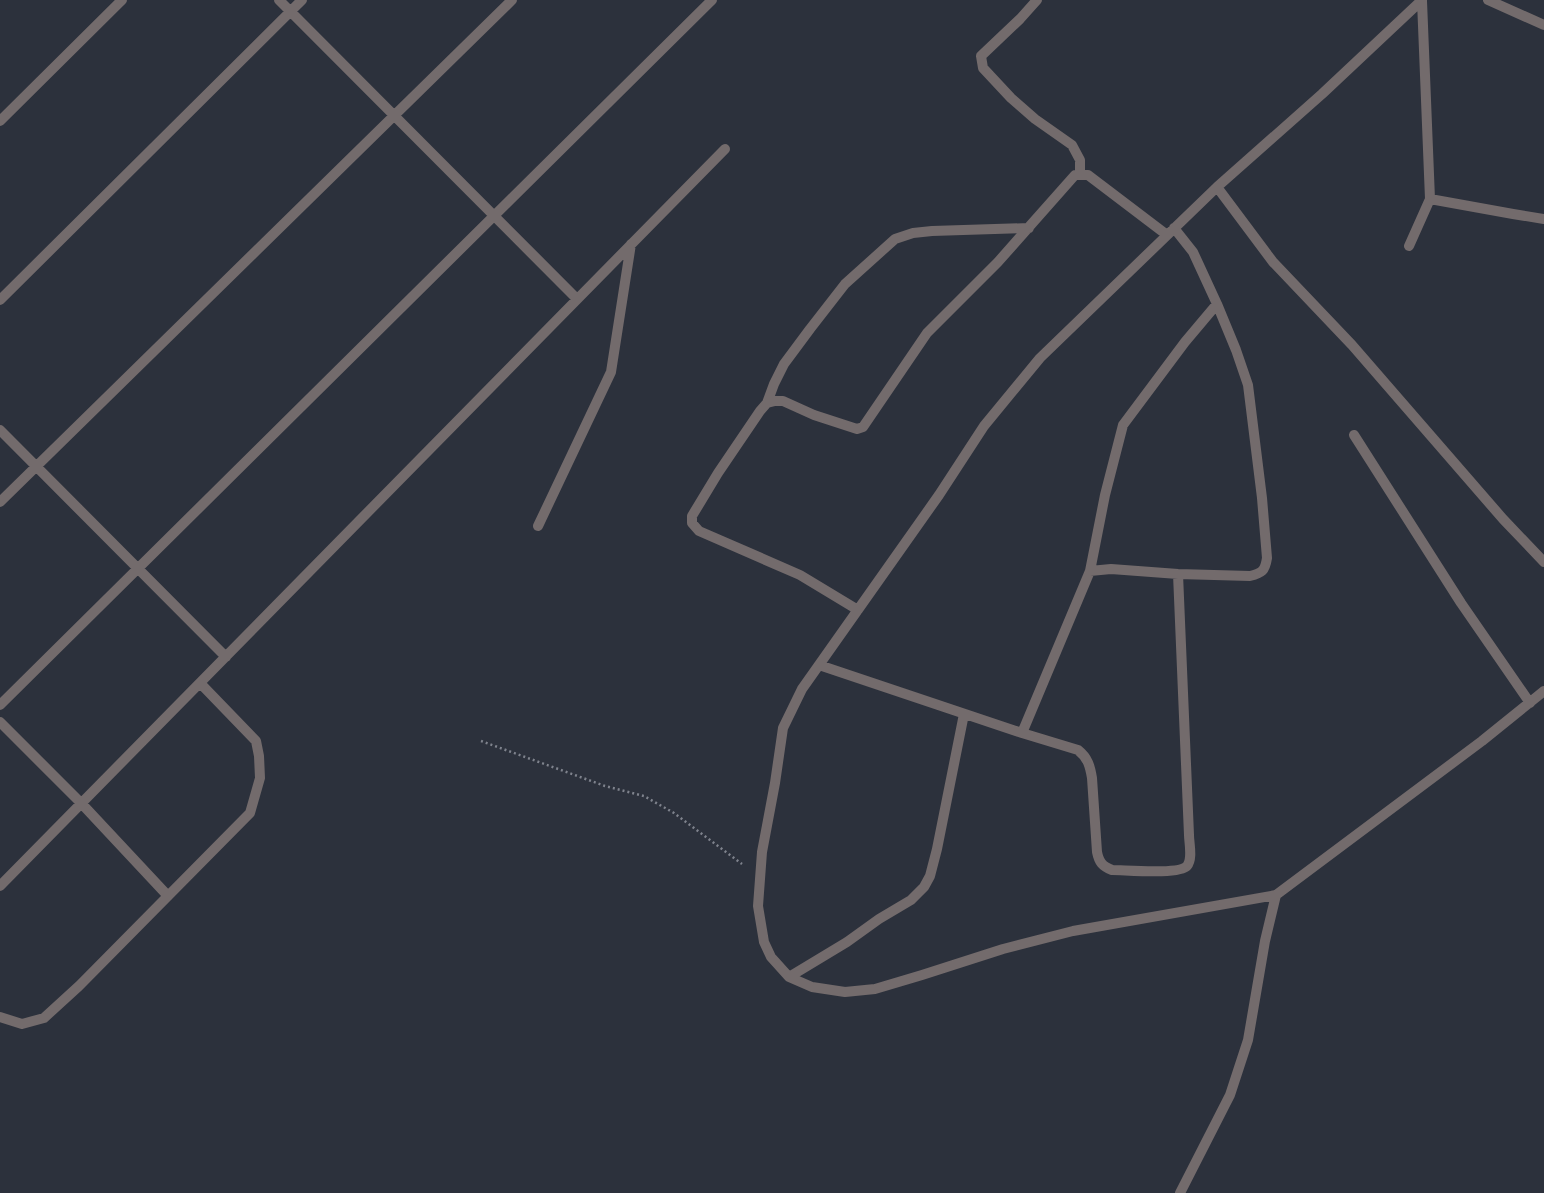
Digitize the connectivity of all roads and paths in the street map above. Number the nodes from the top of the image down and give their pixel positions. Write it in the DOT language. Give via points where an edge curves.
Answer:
graph roads {
  1 [pos="122,0"];
  2 [pos="279,0"];
  3 [pos="302,0"];
  4 [pos="512,0"];
  5 [pos="712,0"];
  6 [pos="1037,0"];
  7 [pos="1422,0"];
  8 [pos="1488,0"];
  9 [pos="290,12"];
  10 [pos="1544,25"];
  11 [pos="394,116"];
  12 [pos="0,121"];
  13 [pos="725,149"];
  14 [pos="1080,174"];
  15 [pos="1217,187"];
  16 [pos="1430,199"];
  17 [pos="494,216"];
  18 [pos="1544,218"];
  19 [pos="1029,228"];
  20 [pos="1170,232"];
  21 [pos="631,244"];
  22 [pos="1409,246"];
  23 [pos="577,299"];
  24 [pos="0,300"];
  25 [pos="1217,304"];
  26 [pos="767,403"];
  27 [pos="0,430"];
  28 [pos="1354,435"];
  29 [pos="36,466"];
  30 [pos="0,502"];
  31 [pos="538,526"];
  32 [pos="1544,562"];
  33 [pos="138,568"];
  34 [pos="1090,571"];
  35 [pos="1178,574"];
  36 [pos="858,610"];
  37 [pos="226,657"];
  38 [pos="819,665"];
  39 [pos="200,683"];
  40 [pos="1544,691"];
  41 [pos="1530,703"];
  42 [pos="0,706"];
  43 [pos="964,714"];
  44 [pos="0,722"];
  45 [pos="1022,733"];
  46 [pos="481,741"];
  47 [pos="82,803"];
  48 [pos="760,878"];
  49 [pos="0,886"];
  50 [pos="1276,895"];
  51 [pos="168,896"];
  52 [pos="789,977"];
  53 [pos="0,1017"];
  54 [pos="1180,1193"];
  1 -- 12 [label="street"];
  2 -- 9 [label="street"];
  3 -- 9 [label="street"];
  4 -- 11 [label="street"];
  5 -- 17 [label="street"];
  6 -- 14 [label="street" via="981,56 983,68 1010,98 1072,145 1080,160"];
  7 -- 15 [label="street" via="1322,94"];
  7 -- 16 [label="street"];
  8 -- 10 [label="street"];
  9 -- 11 [label="street"];
  9 -- 24 [label="street"];
  11 -- 17 [label="street"];
  11 -- 29 [label="street"];
  13 -- 21 [label="street"];
  14 -- 19 [label="street" via="1068,182"];
  14 -- 20 [label="street" via="1088,175"];
  15 -- 20 [label="street"];
  15 -- 32 [label="street" via="1273,262 1352,345"];
  16 -- 18 [label="street"];
  16 -- 22 [label="street"];
  17 -- 23 [label="street"];
  17 -- 33 [label="street"];
  19 -- 26 [label="street" via="932,231 895,239 845,284 784,364"];
  19 -- 26 [label="street" via="927,333 863,427 857,429 814,415 783,401"];
  20 -- 25 [label="street" via="1193,252"];
  20 -- 36 [label="street" via="1040,358 984,426"];
  21 -- 23 [label="street"];
  21 -- 31 [label="street" via="610,372"];
  23 -- 37 [label="street"];
  25 -- 34 [label="street" via="1123,425 1105,495"];
  25 -- 35 [label="street" via="1248,385 1267,558 1260,573 1250,576"];
  26 -- 36 [label="street" via="718,473 692,516 692,523 700,531 800,575"];
  27 -- 29 [label="street"];
  28 -- 41 [label="street" via="1461,603"];
  29 -- 30 [label="street"];
  29 -- 33 [label="street"];
  33 -- 37 [label="street"];
  33 -- 42 [label="street"];
  34 -- 35 [label="street" via="1111,569"];
  34 -- 45 [label="street"];
  35 -- 45 [label="street" via="1190,860 1186,866 1181,870 1162,872 1106,868 1099,862 1097,852 1092,778 1086,756 1078,750"];
  36 -- 38 [label="street"];
  37 -- 39 [label="street"];
  38 -- 43 [label="street"];
  38 -- 48 [label="street" via="802,689 783,728"];
  39 -- 47 [label="street"];
  39 -- 51 [label="street" via="256,741 260,778 250,813"];
  40 -- 41 [label="street"];
  41 -- 50 [label="street" via="1470,751"];
  43 -- 45 [label="street"];
  43 -- 52 [label="street" via="937,849 930,876 924,887 911,900"];
  44 -- 47 [label="street"];
  46 -- 48 [label="path" via="605,786 644,796 674,813"];
  47 -- 49 [label="street"];
  47 -- 51 [label="street"];
  48 -- 52 [label="street" via="758,906 764,942 771,957"];
  50 -- 52 [label="street" via="1073,931 1003,949 875,989 845,992 812,987"];
  50 -- 54 [label="street" via="1265,941 1248,1040 1230,1095"];
  51 -- 53 [label="street" via="44,1018 22,1024"];
}
